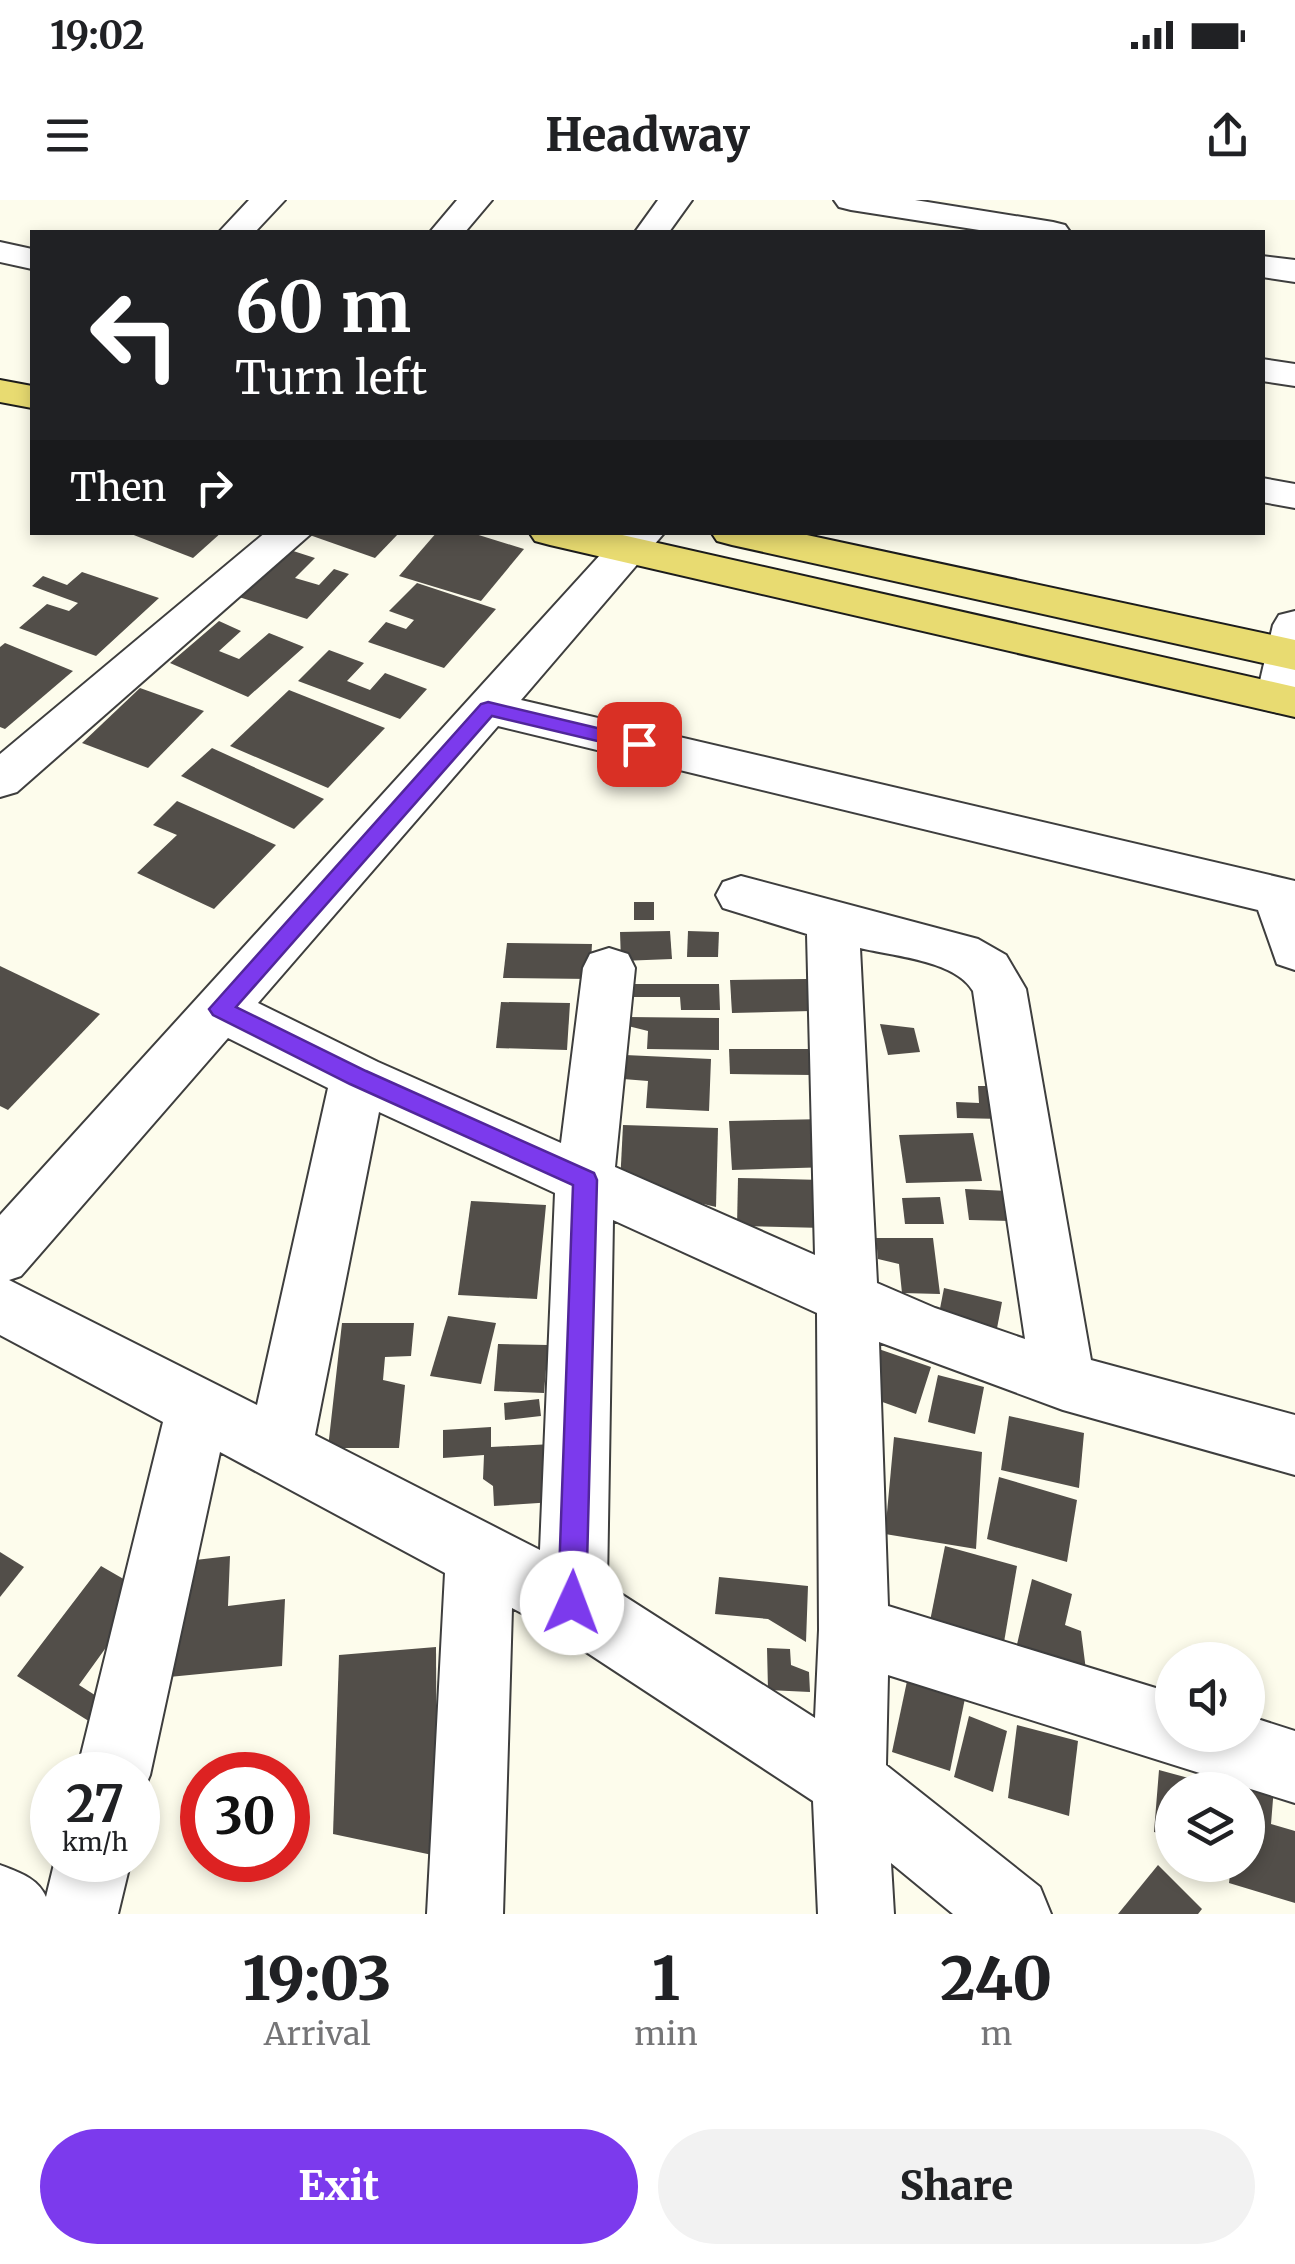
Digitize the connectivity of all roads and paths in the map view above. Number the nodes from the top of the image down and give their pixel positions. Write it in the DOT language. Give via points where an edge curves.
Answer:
graph roads {
  1 [pos="268,200"];
  2 [pos="475,200"];
  3 [pos="674,200"];
  4 [pos="861,201"];
  5 [pos="238,230"];
  6 [pos="449,230"];
  7 [pos="653,230"];
  8 [pos="850,230"];
  9 [pos="1041,230"];
  10 [pos="0,252"];
  11 [pos="30,259"];
  12 [pos="1265,266"];
  13 [pos="1295,271"];
  14 [pos="1265,371"];
  15 [pos="1295,376"];
  16 [pos="0,392"];
  17 [pos="30,397"];
  18 [pos="0,419"];
  19 [pos="30,425"];
  20 [pos="1265,491"];
  21 [pos="1295,496"];
  22 [pos="288,535"];
  23 [pos="576,535"];
  24 [pos="747,535"];
  25 [pos="636,542"];
  26 [pos="1293,644"];
  27 [pos="1287,700"];
  28 [pos="488,708"];
  29 [pos="0,780"];
  30 [pos="741,895"];
  31 [pos="1288,898"];
  32 [pos="833,922"];
  33 [pos="1295,950"];
  34 [pos="609,968"];
  35 [pos="220,1009"];
  36 [pos="358,1078"];
  37 [pos="585,1180"];
  38 [pos="0,1257"];
  39 [pos="847,1297"];
  40 [pos="0,1304"];
  41 [pos="1063,1381"];
  42 [pos="198,1408"];
  43 [pos="1295,1445"];
  44 [pos="279,1450"];
  45 [pos="480,1555"];
  46 [pos="572,1603"];
  47 [pos="854,1630"];
  48 [pos="1155,1724"];
  49 [pos="118,1752"];
  50 [pos="1245,1752"];
  51 [pos="1295,1768"];
  52 [pos="849,1782"];
  53 [pos="88,1882"];
  54 [pos="0,1903"];
  55 [pos="15,1914"];
  56 [pos="80,1914"];
  57 [pos="465,1914"];
  58 [pos="856,1914"];
  59 [pos="1013,1914"];
  1 -- 5 [label="street"];
  2 -- 6 [label="street"];
  3 -- 7 [label="street"];
  4 -- 8 [label="street"];
  4 -- 9 [label="street"];
  10 -- 11 [label="street"];
  12 -- 13 [label="street"];
  14 -- 15 [label="street"];
  16 -- 17 [label="main road"];
  18 -- 19 [label="main road"];
  20 -- 21 [label="street"];
  22 -- 29 [label="street"];
  23 -- 25 [label="main road"];
  24 -- 26 [label="main road"];
  25 -- 27 [label="main road"];
  25 -- 28 [label="street"];
  26 -- 27 [label="street"];
  28 -- 31 [label="street"];
  28 -- 35 [label="street"];
  30 -- 32 [label="street"];
  31 -- 33 [label="street"];
  32 -- 39 [label="street"];
  32 -- 41 [label="street" via="959,952 987,969 999,989"];
  34 -- 37 [label="street"];
  35 -- 36 [label="street"];
  35 -- 38 [label="street"];
  36 -- 37 [label="street"];
  36 -- 44 [label="street"];
  37 -- 39 [label="street"];
  37 -- 46 [label="street"];
  39 -- 41 [label="street" via="920,1332"];
  39 -- 47 [label="street"];
  40 -- 42 [label="street"];
  41 -- 43 [label="street"];
  42 -- 44 [label="street"];
  42 -- 49 [label="street"];
  44 -- 45 [label="street"];
  45 -- 46 [label="street"];
  45 -- 57 [label="street"];
  46 -- 52 [label="street"];
  47 -- 48 [label="street"];
  47 -- 52 [label="street"];
  50 -- 51 [label="street"];
  52 -- 58 [label="street"];
  52 -- 59 [label="street"];
  53 -- 56 [label="street"];
  54 -- 55 [label="street"];
}
